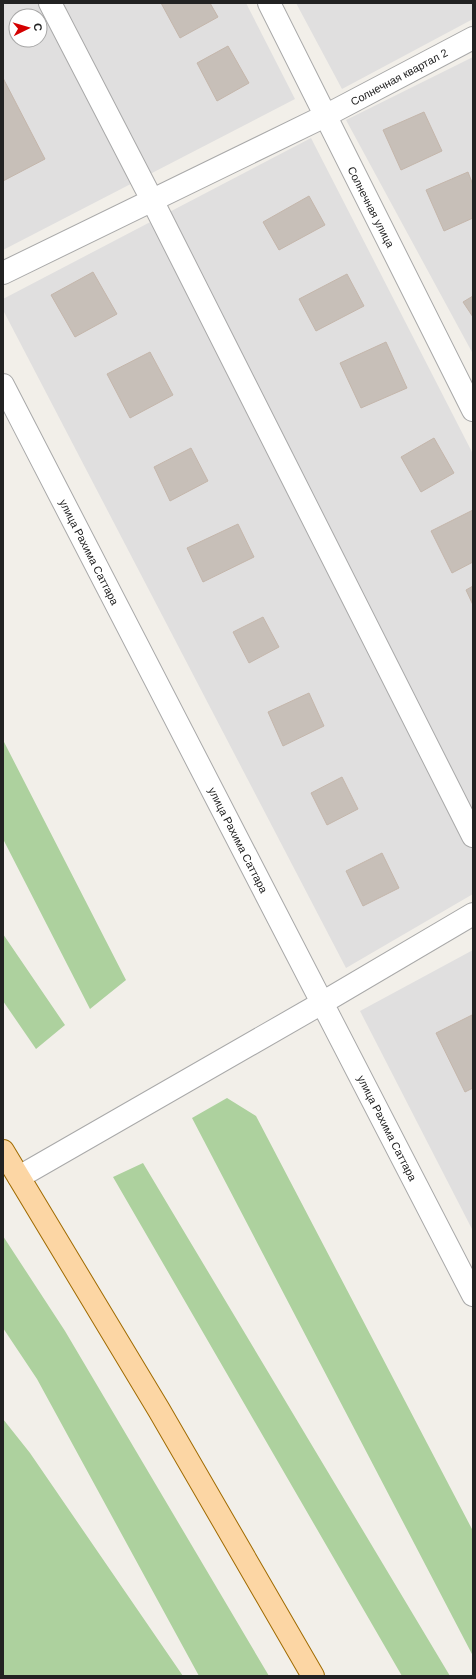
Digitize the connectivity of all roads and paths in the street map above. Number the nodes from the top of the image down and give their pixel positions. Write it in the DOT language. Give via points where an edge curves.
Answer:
graph roads {
  1 [pos="50,3"];
  2 [pos="269,3"];
  3 [pos="473,38"];
  4 [pos="325,116"];
  5 [pos="152,200"];
  6 [pos="3,273"];
  7 [pos="3,385"];
  8 [pos="473,410"];
  9 [pos="473,836"];
  10 [pos="473,914"];
  11 [pos="322,1004"];
  12 [pos="3,1152"];
  13 [pos="19,1177"];
  14 [pos="473,1295"];
  15 [pos="313,1676"];
  1 -- 5 [label="street"];
  2 -- 4 [label="street, Солнечная улица"];
  3 -- 4 [label="street, Солнечная квартал 2"];
  4 -- 5 [label="street, Солнечная квартал 2"];
  4 -- 8 [label="street, Солнечная улица"];
  5 -- 6 [label="street, Солнечная квартал 2"];
  5 -- 9 [label="street"];
  7 -- 11 [label="street, улица Рахима Саттара"];
  10 -- 11 [label="street"];
  11 -- 13 [label="street"];
  11 -- 14 [label="street, улица Рахима Саттара"];
  12 -- 13 [label="main road"];
  13 -- 15 [label="main road" via="159,1410"];
}
